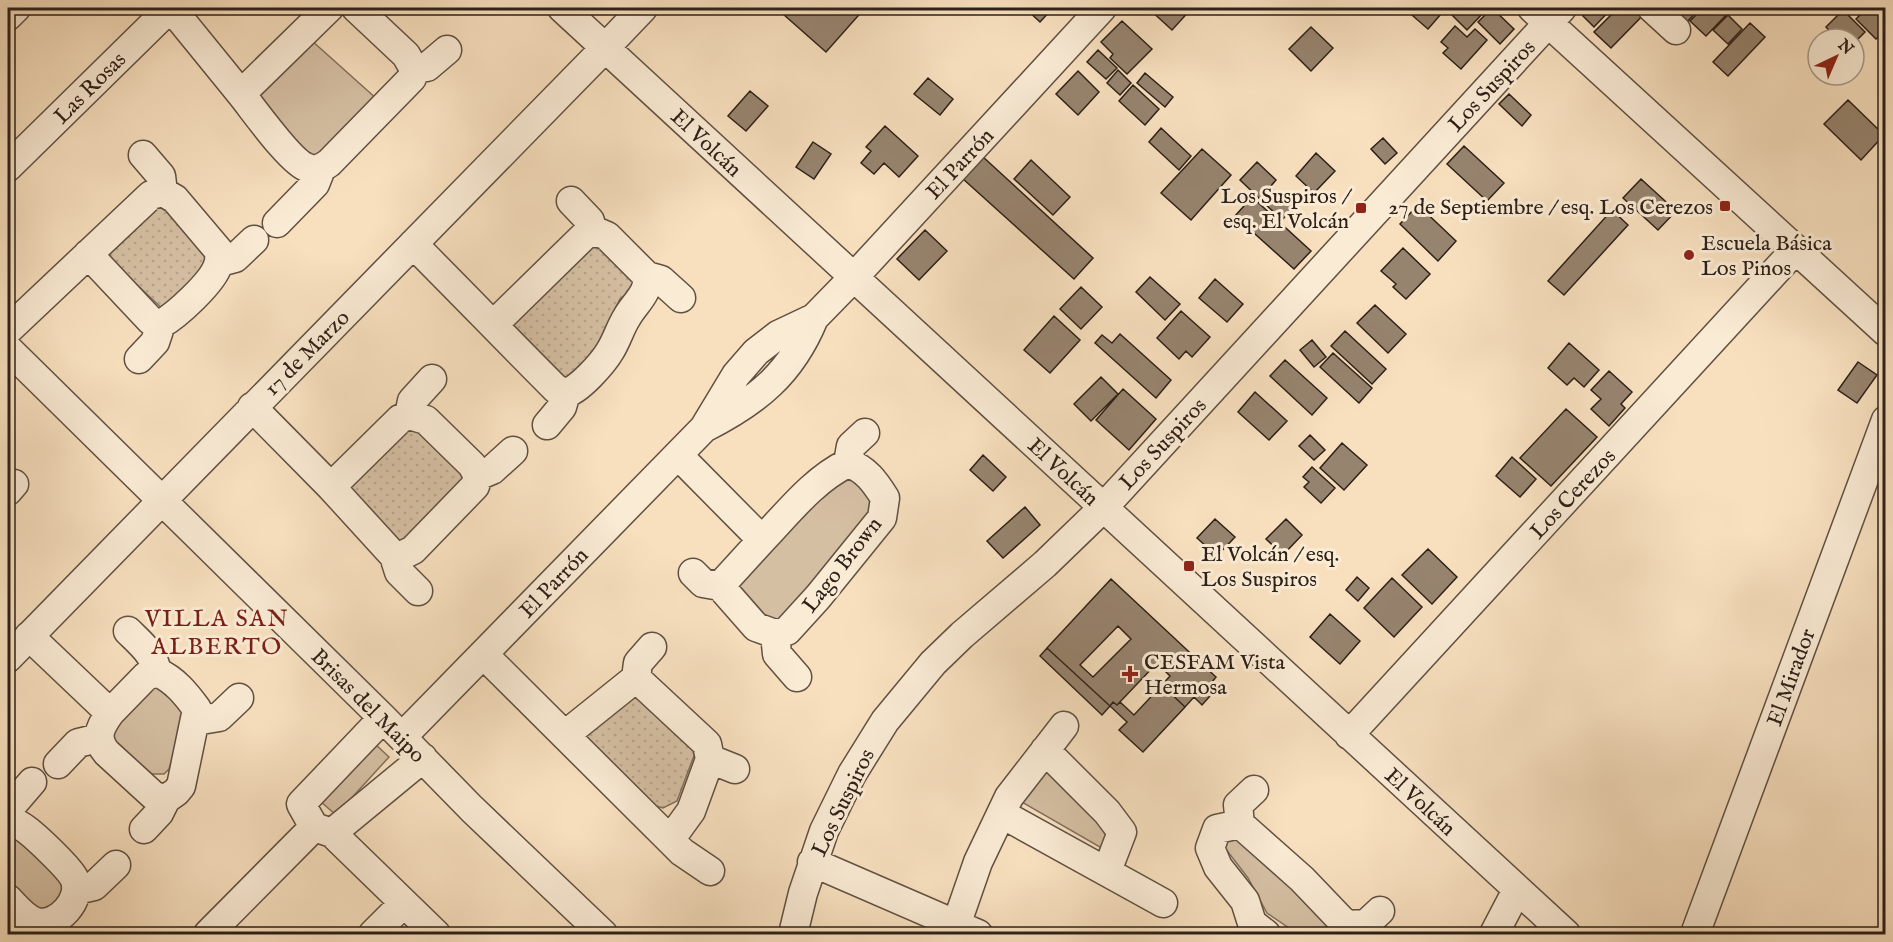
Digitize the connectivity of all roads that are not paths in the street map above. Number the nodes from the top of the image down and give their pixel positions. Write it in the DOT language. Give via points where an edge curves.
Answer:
graph roads {
  1 [pos="16,8"];
  2 [pos="170,8"];
  3 [pos="329,8"];
  4 [pos="356,8"];
  5 [pos="562,8"];
  6 [pos="643,8"];
  7 [pos="1102,8"];
  8 [pos="1652,8"];
  9 [pos="1547,13"];
  10 [pos="8,16"];
  11 [pos="1676,30"];
  12 [pos="605,48"];
  13 [pos="447,50"];
  14 [pos="414,69"];
  15 [pos="241,94"];
  16 [pos="143,155"];
  17 [pos="8,167"];
  18 [pos="321,169"];
  19 [pos="163,192"];
  20 [pos="571,201"];
  21 [pos="277,223"];
  22 [pos="592,231"];
  23 [pos="254,240"];
  24 [pos="413,244"];
  25 [pos="1795,250"];
  26 [pos="88,254"];
  27 [pos="219,262"];
  28 [pos="647,276"];
  29 [pos="854,277"];
  30 [pos="681,298"];
  31 [pos="161,324"];
  32 [pos="493,325"];
  33 [pos="8,330"];
  34 [pos="1886,332"];
  35 [pos="8,349"];
  36 [pos="139,359"];
  37 [pos="432,379"];
  38 [pos="566,393"];
  39 [pos="252,407"];
  40 [pos="409,415"];
  41 [pos="1886,420"];
  42 [pos="547,425"];
  43 [pos="865,433"];
  44 [pos="513,451"];
  45 [pos="678,455"];
  46 [pos="848,463"];
  47 [pos="478,476"];
  48 [pos="331,487"];
  49 [pos="161,500"];
  50 [pos="1103,508"];
  51 [pos="762,540"];
  52 [pos="394,556"];
  53 [pos="693,573"];
  54 [pos="720,586"];
  55 [pos="418,591"];
  56 [pos="128,631"];
  57 [pos="775,634"];
  58 [pos="29,636"];
  59 [pos="652,647"];
  60 [pos="483,654"];
  61 [pos="8,658"];
  62 [pos="157,672"];
  63 [pos="797,677"];
  64 [pos="636,678"];
  65 [pos="239,698"];
  66 [pos="195,721"];
  67 [pos="105,725"];
  68 [pos="1064,726"];
  69 [pos="393,728"];
  70 [pos="565,735"];
  71 [pos="1350,735"];
  72 [pos="1045,750"];
  73 [pos="423,758"];
  74 [pos="58,764"];
  75 [pos="32,783"];
  76 [pos="1254,790"];
  77 [pos="166,799"];
  78 [pos="8,810"];
  79 [pos="1002,814"];
  80 [pos="8,822"];
  81 [pos="1240,824"];
  82 [pos="144,829"];
  83 [pos="323,830"];
  84 [pos="670,840"];
  85 [pos="812,862"];
  86 [pos="116,865"];
  87 [pos="710,871"];
  88 [pos="1107,871"];
  89 [pos="76,890"];
  90 [pos="1517,890"];
  91 [pos="8,899"];
  92 [pos="404,903"];
  93 [pos="1163,903"];
  94 [pos="1380,911"];
  95 [pos="40,929"];
  96 [pos="1348,930"];
  97 [pos="962,931"];
  98 [pos="1254,931"];
  99 [pos="208,934"];
  100 [pos="373,934"];
  101 [pos="436,934"];
  102 [pos="603,934"];
  103 [pos="793,934"];
  104 [pos="1494,934"];
  105 [pos="1566,934"];
  106 [pos="1695,934"];
  1 -- 10 [label="street"];
  2 -- 15 [label="street"];
  2 -- 17 [label="street, Las Rosas"];
  3 -- 15 [label="street"];
  4 -- 14 [label="street" via="406,55"];
  5 -- 12 [label="street, El Volcán"];
  6 -- 12 [label="street, 17 de Marzo"];
  7 -- 29 [label="street, El Parrón"];
  8 -- 11 [label="street"];
  9 -- 25 [label="street"];
  9 -- 50 [label="street, Los Suspiros"];
  12 -- 24 [label="street, 17 de Marzo"];
  12 -- 29 [label="street, El Volcán"];
  13 -- 14 [label="street" via="427,67"];
  14 -- 18 [label="street" via="412,78"];
  15 -- 18 [label="street" via="296,162"];
  16 -- 19 [label="street" via="161,176"];
  18 -- 21 [label="street" via="315,184"];
  19 -- 26 [label="street" via="151,195"];
  19 -- 27 [label="street" via="175,199 219,251"];
  20 -- 22 [label="street" via="590,221"];
  22 -- 28 [label="street" via="607,236"];
  22 -- 32 [label="street" via="582,236"];
  23 -- 27 [label="street" via="235,258"];
  24 -- 32 [label="street"];
  24 -- 39 [label="street, 17 de Marzo"];
  25 -- 34 [label="street"];
  25 -- 71 [label="street, Los Cerezos"];
  26 -- 31 [label="street" via="151,321"];
  26 -- 33 [label="street"];
  27 -- 31 [label="street" via="215,272 176,315"];
  28 -- 30 [label="street" via="660,280"];
  28 -- 38 [label="street" via="646,290 606,358 574,391"];
  29 -- 45 [label="street, El Parrón" via="814,318 784,332 756,352 736,375 704,428"];
  29 -- 50 [label="street, El Volcán"];
  31 -- 36 [label="street" via="155,342"];
  32 -- 38 [label="street" via="556,389"];
  35 -- 49 [label="street, Brisas del Maipo"];
  37 -- 40 [label="street" via="412,401"];
  38 -- 42 [label="street" via="562,407"];
  39 -- 48 [label="street"];
  39 -- 49 [label="street, 17 de Marzo"];
  40 -- 47 [label="street" via="426,420 472,465"];
  40 -- 48 [label="street" via="400,419"];
  41 -- 106 [label="street, El Mirador"];
  43 -- 46 [label="street" via="851,446"];
  44 -- 47 [label="street" via="492,470"];
  45 -- 51 [label="street"];
  45 -- 60 [label="street, El Parrón"];
  46 -- 51 [label="street" via="815,485"];
  46 -- 57 [label="street, Lago Brown" via="871,476 885,498 882,518 787,631"];
  47 -- 52 [label="street" via="476,486 413,550"];
  48 -- 52 [label="street"];
  49 -- 58 [label="street, 17 de Marzo"];
  49 -- 69 [label="street, Brisas del Maipo"];
  50 -- 71 [label="street, El Volcán"];
  50 -- 85 [label="street, Los Suspiros" via="962,635 906,694 852,774"];
  51 -- 54 [label="street"];
  52 -- 55 [label="street" via="399,572"];
  53 -- 54 [label="street" via="703,583"];
  54 -- 57 [label="street" via="756,627"];
  56 -- 62 [label="street" via="150,654"];
  57 -- 63 [label="street" via="777,654"];
  58 -- 61 [label="street, 17 de Marzo"];
  58 -- 67 [label="street"];
  59 -- 64 [label="street" via="638,663"];
  60 -- 69 [label="street, El Parrón"];
  60 -- 70 [label="street"];
  62 -- 66 [label="street" via="186,694 197,709"];
  62 -- 67 [label="street" via="146,676"];
  64 -- 70 [label="street"];
  64 -- 84 [label="street" via="707,744 722,764"];
  65 -- 66 [label="street" via="219,717"];
  66 -- 77 [label="street" via="181,786"];
  67 -- 74 [label="street" via="78,743"];
  67 -- 77 [label="street" via="101,746 154,796"];
  68 -- 72 [label="street"];
  69 -- 73 [label="street, Brisas del Maipo"];
  69 -- 83 [label="street, El Parrón" via="301,804"];
  70 -- 84 [label="street"];
  71 -- 90 [label="street, El Volcán"];
  72 -- 79 [label="street" via="1009,797"];
  72 -- 88 [label="street" via="1122,832"];
  73 -- 83 [label="street"];
  73 -- 102 [label="street, Brisas del Maipo"];
  75 -- 78 [label="street"];
  76 -- 81 [label="street" via="1238,805"];
  77 -- 82 [label="street"];
  79 -- 88 [label="street"];
  79 -- 97 [label="street" via="978,862"];
  80 -- 89 [label="street" via="21,826 42,844 75,879"];
  81 -- 96 [label="street" via="1302,879"];
  81 -- 98 [label="street" via="1216,829 1210,848 1218,867 1245,901"];
  83 -- 92 [label="street"];
  83 -- 99 [label="street"];
  84 -- 87 [label="street"];
  85 -- 97 [label="street"];
  85 -- 103 [label="street, Los Suspiros"];
  86 -- 89 [label="street" via="94,886"];
  88 -- 93 [label="street"];
  89 -- 95 [label="street" via="73,902"];
  90 -- 104 [label="street"];
  90 -- 105 [label="street, El Volcán"];
  91 -- 95 [label="street"];
  92 -- 100 [label="street"];
  92 -- 101 [label="street"];
  94 -- 96 [label="street" via="1366,924"];
}
